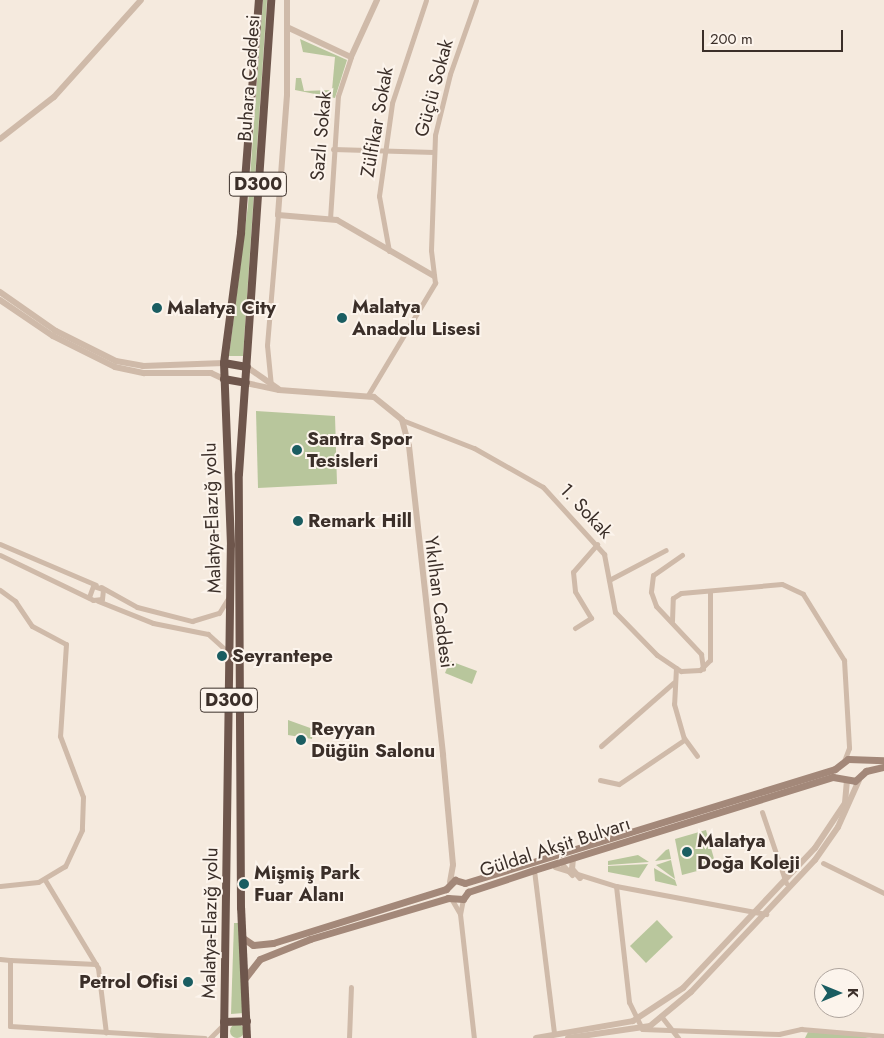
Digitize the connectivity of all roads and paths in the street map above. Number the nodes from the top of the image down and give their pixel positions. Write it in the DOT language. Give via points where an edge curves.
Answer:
graph roads {
  1 [pos="141,0"];
  2 [pos="259,0"];
  3 [pos="271,0"];
  4 [pos="287,0"];
  5 [pos="377,0"];
  6 [pos="426,0"];
  7 [pos="476,0"];
  8 [pos="288,28"];
  9 [pos="351,57"];
  10 [pos="0,139"];
  11 [pos="333,149"];
  12 [pos="386,150"];
  13 [pos="434,152"];
  14 [pos="278,214"];
  15 [pos="330,219"];
  16 [pos="389,252"];
  17 [pos="434,276"];
  18 [pos="0,292"];
  19 [pos="0,300"];
  20 [pos="224,363"];
  21 [pos="247,367"];
  22 [pos="224,379"];
  23 [pos="246,383"];
  24 [pos="271,386"];
  25 [pos="368,395"];
  26 [pos="402,420"];
  27 [pos="0,544"];
  28 [pos="597,544"];
  29 [pos="666,550"];
  30 [pos="0,555"];
  31 [pos="682,555"];
  32 [pos="609,580"];
  33 [pos="100,586"];
  34 [pos="0,590"];
  35 [pos="710,593"];
  36 [pos="230,595"];
  37 [pos="89,597"];
  38 [pos="98,601"];
  39 [pos="672,621"];
  40 [pos="576,628"];
  41 [pos="230,654"];
  42 [pos="676,668"];
  43 [pos="702,669"];
  44 [pos="673,683"];
  45 [pos="684,740"];
  46 [pos="601,746"];
  47 [pos="849,748"];
  48 [pos="697,756"];
  49 [pos="861,760"];
  50 [pos="884,760"];
  51 [pos="843,763"];
  52 [pos="884,767"];
  53 [pos="866,771"];
  54 [pos="846,779"];
  55 [pos="600,780"];
  56 [pos="859,780"];
  57 [pos="762,812"];
  58 [pos="548,858"];
  59 [pos="573,858"];
  60 [pos="558,863"];
  61 [pos="823,863"];
  62 [pos="453,864"];
  63 [pos="534,870"];
  64 [pos="577,877"];
  65 [pos="45,880"];
  66 [pos="450,882"];
  67 [pos="463,882"];
  68 [pos="786,883"];
  69 [pos="0,886"];
  70 [pos="616,886"];
  71 [pos="446,889"];
  72 [pos="468,892"];
  73 [pos="884,892"];
  74 [pos="450,899"];
  75 [pos="463,899"];
  76 [pos="757,912"];
  77 [pos="460,914"];
  78 [pos="767,914"];
  79 [pos="243,938"];
  80 [pos="0,959"];
  81 [pos="10,960"];
  82 [pos="96,964"];
  83 [pos="245,978"];
  84 [pos="351,987"];
  85 [pos="631,1007"];
  86 [pos="654,1008"];
  87 [pos="645,1012"];
  88 [pos="661,1016"];
  89 [pos="636,1019"];
  90 [pos="247,1021"];
  91 [pos="224,1022"];
  92 [pos="642,1029"];
  93 [pos="106,1033"];
  94 [pos="554,1033"];
  95 [pos="676,1035"];
  96 [pos="96,1036"];
  97 [pos="779,1036"];
  98 [pos="884,1036"];
  99 [pos="205,1038"];
  100 [pos="210,1038"];
  101 [pos="224,1038"];
  102 [pos="247,1038"];
  103 [pos="349,1038"];
  104 [pos="474,1038"];
  105 [pos="536,1038"];
  106 [pos="568,1038"];
  1 -- 10 [label="street" via="54,96"];
  2 -- 20 [label="highway, Malatya-Elazığ yolu / D300" via="241,234"];
  3 -- 21 [label="highway, Buhara Caddesi / D300" via="248,283"];
  4 -- 8 [label="street"];
  5 -- 9 [label="street"];
  6 -- 12 [label="street, Zülfikar Sokak" via="397,78"];
  7 -- 13 [label="street, Güçlü Sokak" via="450,74"];
  8 -- 9 [label="street"];
  8 -- 14 [label="street"];
  9 -- 11 [label="street, Sazlı Sokak" via="340,88"];
  11 -- 12 [label="street"];
  11 -- 15 [label="street, Sazlı Sokak"];
  12 -- 13 [label="street"];
  12 -- 16 [label="street, Zülfikar Sokak" via="379,196"];
  13 -- 17 [label="street, Güçlü Sokak"];
  14 -- 15 [label="street"];
  14 -- 24 [label="street" via="267,345"];
  15 -- 16 [label="street"];
  16 -- 17 [label="street"];
  17 -- 25 [label="street, Güçlü Sokak" via="434,285"];
  18 -- 20 [label="street" via="32,317 116,361 143,366"];
  19 -- 22 [label="street" via="54,336 115,367 144,373 211,374"];
  20 -- 21 [label="highway" via="234,361"];
  20 -- 22 [label="highway, Malatya-Elazığ yolu / D300"];
  21 -- 23 [label="highway, D300"];
  21 -- 24 [label="street"];
  22 -- 23 [label="highway"];
  22 -- 36 [label="highway, Malatya-Elazığ yolu / D300"];
  23 -- 24 [label="street"];
  23 -- 79 [label="highway, D300" via="239,474"];
  24 -- 25 [label="street, Yıkılhan Caddesi" via="279,390"];
  25 -- 26 [label="street, Yıkılhan Caddesi" via="385,402"];
  26 -- 28 [label="street, 1. Sokak" via="474,448 538,482 571,522"];
  26 -- 62 [label="street, Yıkılhan Caddesi" via="409,446"];
  27 -- 33 [label="street"];
  28 -- 32 [label="street, 1. Sokak"];
  28 -- 40 [label="street" via="573,572 575,591 591,618"];
  29 -- 32 [label="street"];
  30 -- 37 [label="street"];
  31 -- 39 [label="street" via="652,580 652,600"];
  32 -- 42 [label="street, 1. Sokak" via="615,612"];
  33 -- 36 [label="street" via="137,607 192,621 219,613"];
  33 -- 37 [label="street" via="89,589"];
  33 -- 38 [label="street" via="104,596"];
  34 -- 65 [label="street" via="15,601 32,626 66,644 59,721 63,748 83,797 82,830 65,866"];
  35 -- 39 [label="street" via="681,593 673,598"];
  35 -- 43 [label="street" via="711,654"];
  35 -- 47 [label="street" via="782,584 803,594 844,660"];
  36 -- 41 [label="highway, Malatya-Elazığ yolu / D300"];
  37 -- 38 [label="street"];
  38 -- 41 [label="street" via="152,623 208,634"];
  39 -- 43 [label="street" via="701,654"];
  41 -- 91 [label="highway, Malatya-Elazığ yolu / D300"];
  42 -- 43 [label="street"];
  42 -- 44 [label="street"];
  44 -- 45 [label="street" via="674,704"];
  44 -- 46 [label="street"];
  45 -- 48 [label="street"];
  45 -- 55 [label="street" via="620,784"];
  47 -- 49 [label="street"];
  47 -- 51 [label="street"];
  49 -- 50 [label="main road, Güldal Akşit Bulvarı"];
  49 -- 51 [label="main road, Güldal Akşit Bulvarı"];
  49 -- 53 [label="street"];
  51 -- 54 [label="street"];
  51 -- 60 [label="main road, Güldal Akşit Bulvarı"];
  52 -- 53 [label="main road"];
  53 -- 56 [label="main road"];
  54 -- 56 [label="main road, Güldal Akşit Bulvarı"];
  54 -- 59 [label="main road, Güldal Akşit Bulvarı" via="833,777"];
  54 -- 68 [label="street" via="845,803"];
  56 -- 78 [label="street" via="838,827"];
  57 -- 68 [label="street"];
  58 -- 60 [label="main road, Güldal Akşit Bulvarı"];
  58 -- 60 [label="street"];
  58 -- 67 [label="main road, Güldal Akşit Bulvarı"];
  59 -- 60 [label="main road, Güldal Akşit Bulvarı"];
  59 -- 64 [label="street" via="572,869"];
  60 -- 63 [label="main road, Güldal Akşit Bulvarı"];
  60 -- 64 [label="street"];
  61 -- 73 [label="street"];
  62 -- 66 [label="street, Yıkılhan Caddesi"];
  62 -- 67 [label="street, Yıkılhan Caddesi"];
  63 -- 72 [label="main road, Güldal Akşit Bulvarı"];
  63 -- 94 [label="street"];
  64 -- 70 [label="street"];
  65 -- 69 [label="street"];
  65 -- 82 [label="street"];
  66 -- 67 [label="main road, Güldal Akşit Bulvarı"];
  66 -- 71 [label="main road"];
  67 -- 72 [label="street"];
  68 -- 76 [label="street"];
  70 -- 76 [label="street"];
  70 -- 85 [label="street"];
  71 -- 74 [label="street"];
  71 -- 79 [label="main road" via="266,945"];
  72 -- 75 [label="main road, Güldal Akşit Bulvarı"];
  74 -- 75 [label="main road, Güldal Akşit Bulvarı"];
  74 -- 77 [label="street"];
  74 -- 83 [label="main road, Güldal Akşit Bulvarı" via="270,954 255,963"];
  75 -- 77 [label="street"];
  76 -- 78 [label="street"];
  76 -- 86 [label="street" via="683,988"];
  77 -- 104 [label="street"];
  78 -- 88 [label="street" via="691,992"];
  79 -- 83 [label="highway, D300"];
  80 -- 81 [label="street"];
  81 -- 82 [label="street"];
  81 -- 96 [label="street" via="10,1026"];
  82 -- 93 [label="street" via="104,989"];
  83 -- 90 [label="highway, D300"];
  84 -- 103 [label="street"];
  85 -- 87 [label="street"];
  85 -- 89 [label="street"];
  86 -- 87 [label="street"];
  86 -- 88 [label="street"];
  87 -- 89 [label="street"];
  88 -- 92 [label="street"];
  88 -- 95 [label="street"];
  89 -- 92 [label="street"];
  89 -- 94 [label="street"];
  90 -- 91 [label="highway"];
  90 -- 102 [label="highway, D300"];
  91 -- 100 [label="street"];
  91 -- 101 [label="highway, Malatya-Elazığ yolu / D300"];
  92 -- 95 [label="street"];
  92 -- 106 [label="street"];
  93 -- 96 [label="street"];
  93 -- 99 [label="street"];
  94 -- 105 [label="street"];
  95 -- 97 [label="street"];
  97 -- 98 [label="street" via="801,1029"];
}
